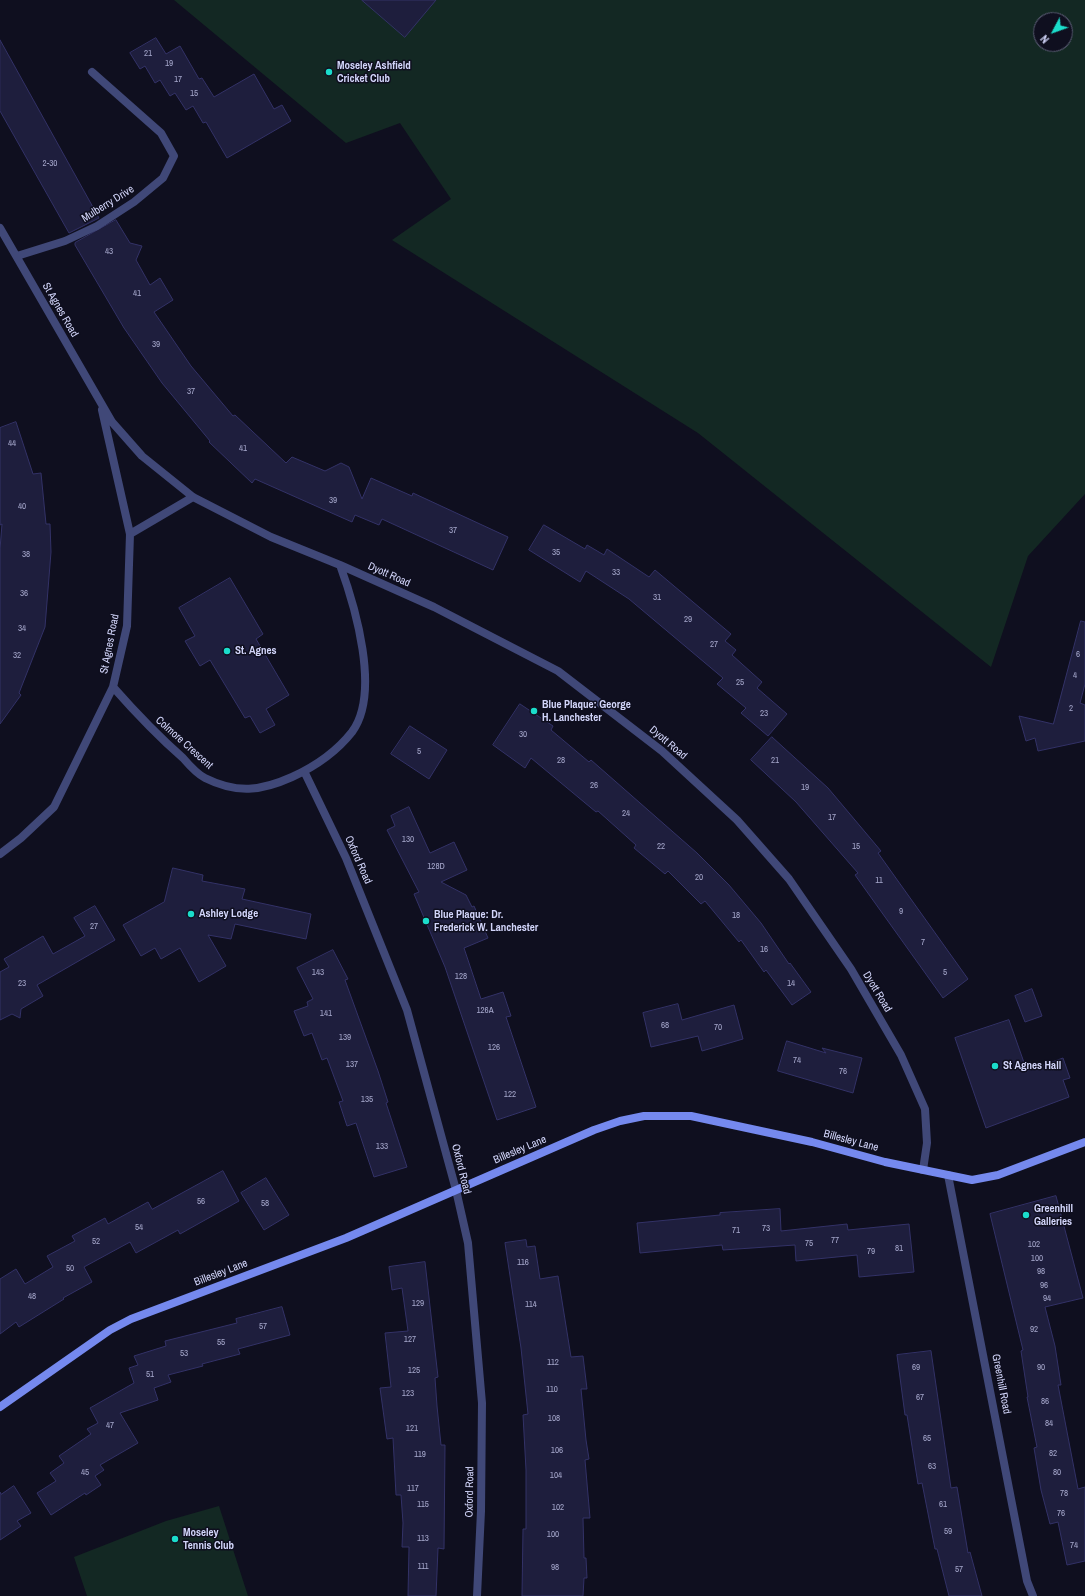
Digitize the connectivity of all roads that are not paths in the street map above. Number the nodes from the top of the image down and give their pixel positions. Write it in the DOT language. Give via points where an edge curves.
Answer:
graph roads {
  1 [pos="92,72"];
  2 [pos="0,228"];
  3 [pos="17,256"];
  4 [pos="101,403"];
  5 [pos="193,497"];
  6 [pos="130,534"];
  7 [pos="340,565"];
  8 [pos="113,687"];
  9 [pos="304,771"];
  10 [pos="0,854"];
  11 [pos="1085,1142"];
  12 [pos="923,1170"];
  13 [pos="948,1175"];
  14 [pos="456,1190"];
  15 [pos="0,1407"];
  16 [pos="476,1596"];
  17 [pos="1033,1596"];
  1 -- 3 [label="street, Mulberry Drive" via="161,133 174,156 163,178 134,202 98,226 65,241"];
  2 -- 3 [label="street, St Agnes Road"];
  3 -- 4 [label="street, St Agnes Road"];
  4 -- 5 [label="street, St Agnes Road" via="112,422 142,456"];
  4 -- 6 [label="street, St Agnes Road"];
  5 -- 6 [label="street"];
  5 -- 7 [label="street, Dyott Road" via="271,537"];
  6 -- 8 [label="street, St Agnes Road" via="127,626"];
  7 -- 9 [label="street, Colmore Crescent" via="354,603 365,666 364,702 353,731 335,750"];
  7 -- 12 [label="street, Dyott Road" via="434,607 558,671 662,751 737,820 789,879 851,969 901,1055 925,1109 927,1143"];
  8 -- 9 [label="street, Colmore Crescent" via="150,729 204,778 230,788 258,789"];
  8 -- 10 [label="street, St Agnes Road" via="54,807"];
  9 -- 14 [label="street, Oxford Road" via="346,858 407,1010"];
  11 -- 13 [label="street, Billesley Lane" via="998,1175 972,1180"];
  12 -- 13 [label="street, Billesley Lane"];
  12 -- 14 [label="street, Billesley Lane" via="812,1142 691,1116 644,1116 594,1130"];
  13 -- 17 [label="street, Greenhill Road" via="1027,1581"];
  14 -- 15 [label="street, Billesley Lane" via="346,1238 131,1319 110,1330"];
  14 -- 16 [label="street, Oxford Road" via="468,1243 482,1403 481,1511"];
}
